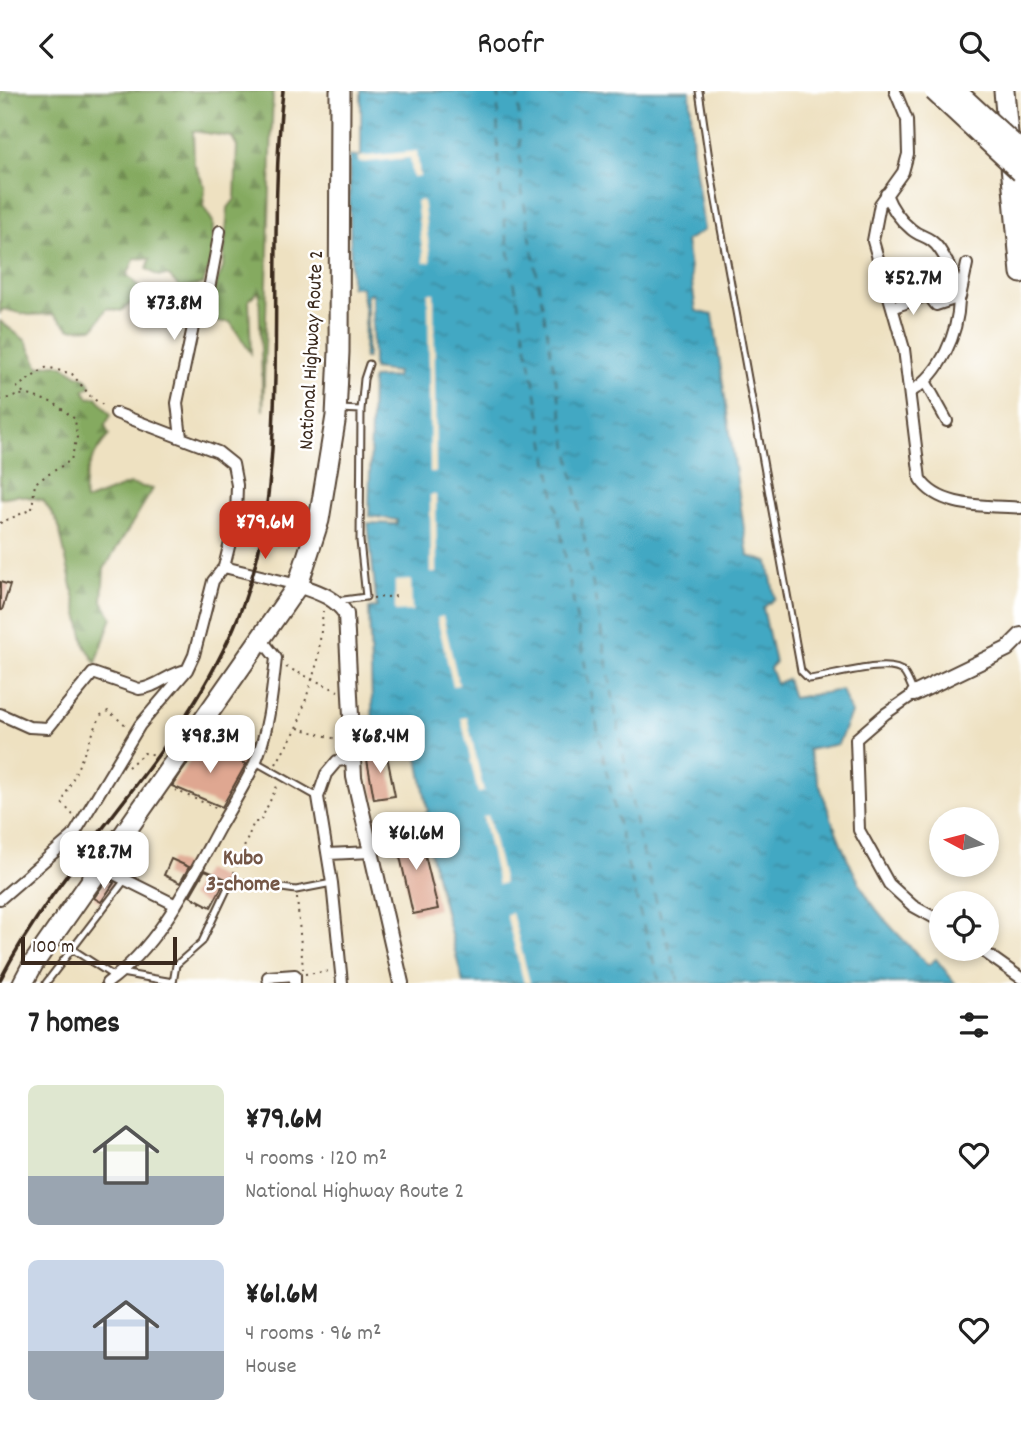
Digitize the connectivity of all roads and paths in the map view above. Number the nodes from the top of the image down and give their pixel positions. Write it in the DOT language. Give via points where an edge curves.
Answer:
graph roads {
  1 [pos="340,91"];
  2 [pos="699,91"];
  3 [pos="895,91"];
  4 [pos="934,91"];
  5 [pos="956,91"];
  6 [pos="1004,91"];
  7 [pos="1021,151"];
  8 [pos="1021,172"];
  9 [pos="886,194"];
  10 [pos="220,231"];
  11 [pos="967,264"];
  12 [pos="1021,273"];
  13 [pos="960,297"];
  14 [pos="894,307"];
  15 [pos="369,365"];
  16 [pos="926,383"];
  17 [pos="912,391"];
  18 [pos="25,394"];
  19 [pos="0,400"];
  20 [pos="336,408"];
  21 [pos="361,410"];
  22 [pos="116,413"];
  23 [pos="947,421"];
  24 [pos="181,438"];
  25 [pos="1021,507"];
  26 [pos="0,523"];
  27 [pos="224,567"];
  28 [pos="298,585"];
  29 [pos="400,596"];
  30 [pos="332,599"];
  31 [pos="373,599"];
  32 [pos="1021,635"];
  33 [pos="262,640"];
  34 [pos="1014,647"];
  35 [pos="276,662"];
  36 [pos="187,670"];
  37 [pos="312,680"];
  38 [pos="914,694"];
  39 [pos="350,696"];
  40 [pos="0,714"];
  41 [pos="207,718"];
  42 [pos="297,728"];
  43 [pos="135,732"];
  44 [pos="353,743"];
  45 [pos="260,747"];
  46 [pos="168,757"];
  47 [pos="352,759"];
  48 [pos="256,762"];
  49 [pos="272,771"];
  50 [pos="111,773"];
  51 [pos="282,776"];
  52 [pos="161,784"];
  53 [pos="318,797"];
  54 [pos="228,814"];
  55 [pos="81,823"];
  56 [pos="371,852"];
  57 [pos="328,854"];
  58 [pos="102,868"];
  59 [pos="125,880"];
  60 [pos="231,881"];
  61 [pos="332,883"];
  62 [pos="296,890"];
  63 [pos="183,894"];
  64 [pos="1,896"];
  65 [pos="176,905"];
  66 [pos="216,911"];
  67 [pos="929,915"];
  68 [pos="72,949"];
  69 [pos="997,961"];
  70 [pos="341,970"];
  71 [pos="298,977"];
  72 [pos="114,978"];
  73 [pos="1021,978"];
  74 [pos="23,983"];
  75 [pos="46,983"];
  76 [pos="173,983"];
  77 [pos="269,983"];
  78 [pos="342,983"];
  79 [pos="401,983"];
  1 -- 20 [label="highway, National Highway Route 2"];
  2 -- 38 [label="lane" via="801,671 808,679 826,678 888,664 903,672"];
  3 -- 9 [label="street" via="907,120 908,154 903,172"];
  4 -- 8 [label="highway, bridge"];
  5 -- 7 [label="highway, bridge"];
  6 -- 12 [label="highway"];
  9 -- 13 [label="street" via="890,206 912,231 927,235 941,251"];
  9 -- 14 [label="street" via="877,212 873,241"];
  10 -- 24 [label="street" via="177,403"];
  11 -- 13 [label="street"];
  13 -- 14 [label="street" via="936,305 928,295"];
  13 -- 16 [label="street" via="955,325 938,368"];
  14 -- 17 [label="street"];
  15 -- 21 [label="lane"];
  16 -- 17 [label="street"];
  16 -- 23 [label="street"];
  17 -- 25 [label="street" via="919,469 927,487 963,503"];
  18 -- 19 [label="path"];
  18 -- 22 [label="path" via="17,387 47,367 72,374 92,398"];
  18 -- 26 [label="path" via="54,403 75,419 77,437 71,460 35,483 32,509"];
  20 -- 21 [label="lane"];
  20 -- 28 [label="highway, National Highway Route 2" via="319,520"];
  21 -- 30 [label="lane" via="360,541 366,597"];
  22 -- 24 [label="street"];
  24 -- 27 [label="street" via="218,452 233,464 236,519"];
  27 -- 28 [label="street"];
  27 -- 36 [label="street" via="214,580"];
  28 -- 30 [label="street"];
  28 -- 33 [label="highway, National Highway Route 2"];
  29 -- 31 [label="path"];
  30 -- 37 [label="path"];
  30 -- 39 [label="street" via="346,614"];
  32 -- 34 [label="street"];
  33 -- 35 [label="street"];
  33 -- 41 [label="highway, National Highway Route 2"];
  34 -- 38 [label="street"];
  35 -- 37 [label="path"];
  35 -- 45 [label="street"];
  36 -- 40 [label="street" via="172,672 146,689 93,673 48,728 29,727"];
  36 -- 43 [label="street"];
  37 -- 39 [label="path"];
  37 -- 42 [label="path"];
  38 -- 67 [label="street" via="856,739 859,830 889,884"];
  39 -- 44 [label="street"];
  41 -- 45 [label="path"];
  41 -- 52 [label="highway, National Highway Route 2"];
  42 -- 44 [label="path"];
  42 -- 49 [label="path"];
  43 -- 50 [label="street"];
  43 -- 55 [label="path" via="108,711 101,715 62,803"];
  44 -- 47 [label="street"];
  45 -- 48 [label="street"];
  46 -- 50 [label="path" via="144,753 125,770"];
  47 -- 53 [label="street" via="337,761 326,774"];
  47 -- 56 [label="street"];
  48 -- 49 [label="lane"];
  48 -- 54 [label="street"];
  49 -- 51 [label="lane"];
  50 -- 55 [label="street"];
  51 -- 53 [label="lane"];
  51 -- 60 [label="path" via="260,822 254,822"];
  52 -- 54 [label="path"];
  52 -- 58 [label="highway, National Highway Route 2"];
  53 -- 57 [label="street"];
  54 -- 63 [label="street"];
  55 -- 64 [label="street" via="67,843"];
  56 -- 57 [label="street"];
  56 -- 79 [label="street"];
  57 -- 61 [label="street"];
  58 -- 59 [label="street"];
  58 -- 74 [label="highway, National Highway Route 2"];
  59 -- 65 [label="street"];
  59 -- 68 [label="lane"];
  60 -- 62 [label="lane"];
  60 -- 66 [label="lane"];
  61 -- 62 [label="lane"];
  61 -- 70 [label="street"];
  62 -- 71 [label="path"];
  63 -- 65 [label="street"];
  63 -- 66 [label="path"];
  65 -- 72 [label="street"];
  66 -- 76 [label="lane" via="202,942 176,965"];
  68 -- 72 [label="lane"];
  68 -- 75 [label="lane"];
  69 -- 73 [label="street"];
  70 -- 71 [label="path"];
  70 -- 78 [label="street"];
  71 -- 77 [label="street" via="268,977"];
  72 -- 76 [label="lane"];
}
